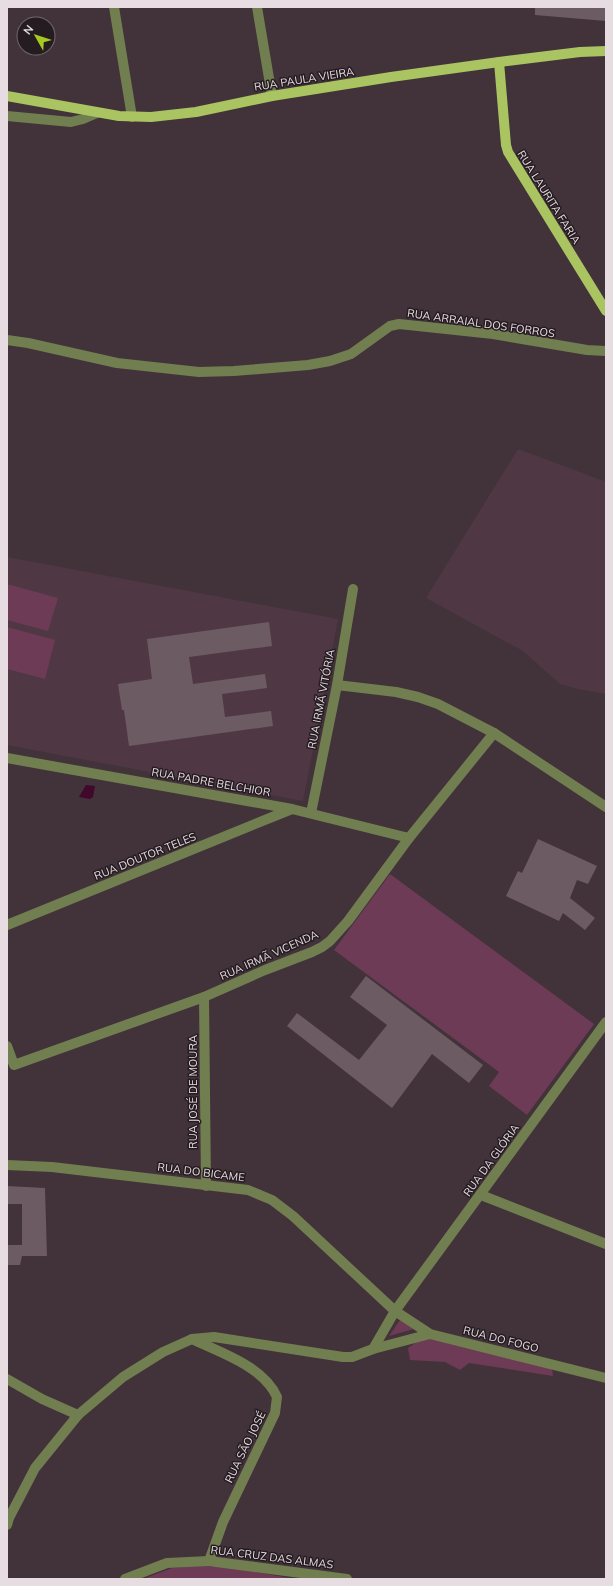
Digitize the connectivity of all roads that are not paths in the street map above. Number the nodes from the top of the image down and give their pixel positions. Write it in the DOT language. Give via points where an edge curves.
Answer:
graph roads {
  1 [pos="114,7"];
  2 [pos="257,7"];
  3 [pos="606,51"];
  4 [pos="499,62"];
  5 [pos="7,96"];
  6 [pos="272,96"];
  7 [pos="97,113"];
  8 [pos="7,116"];
  9 [pos="132,117"];
  10 [pos="606,311"];
  11 [pos="7,340"];
  12 [pos="606,351"];
  13 [pos="353,589"];
  14 [pos="337,684"];
  15 [pos="494,733"];
  16 [pos="7,758"];
  17 [pos="606,807"];
  18 [pos="292,809"];
  19 [pos="311,813"];
  20 [pos="409,838"];
  21 [pos="7,925"];
  22 [pos="204,997"];
  23 [pos="606,1022"];
  24 [pos="7,1046"];
  25 [pos="7,1165"];
  26 [pos="206,1186"];
  27 [pos="481,1195"];
  28 [pos="606,1244"];
  29 [pos="395,1311"];
  30 [pos="430,1334"];
  31 [pos="192,1339"];
  32 [pos="373,1349"];
  33 [pos="606,1378"];
  34 [pos="7,1379"];
  35 [pos="78,1415"];
  36 [pos="7,1525"];
  37 [pos="209,1561"];
  38 [pos="125,1579"];
  39 [pos="347,1579"];
  1 -- 9 [label="street"];
  2 -- 6 [label="street"];
  3 -- 4 [label="main road, RUA PAULA VIEIRA"];
  4 -- 6 [label="main road, RUA PAULA VIEIRA"];
  4 -- 10 [label="main road, RUA LAURITA FARIA" via="508,152"];
  5 -- 7 [label="main road, RUA PAULA VIEIRA"];
  6 -- 9 [label="main road, RUA PAULA VIEIRA" via="196,112"];
  7 -- 8 [label="street" via="76,121 64,122"];
  7 -- 9 [label="main road, RUA PAULA VIEIRA"];
  11 -- 12 [label="street, RUA ARRAIAL DOS FORROS" via="117,363 199,372 324,362 351,354 390,326 399,324 486,333"];
  13 -- 14 [label="street, RUA IRMÃ VITÓRIA"];
  14 -- 15 [label="street" via="418,697 438,704"];
  14 -- 19 [label="street, RUA IRMÃ VITÓRIA"];
  15 -- 17 [label="street"];
  15 -- 20 [label="street, RUA IRMÃ VICENDA"];
  16 -- 18 [label="street, RUA PADRE BELCHIOR"];
  18 -- 19 [label="street, RUA PADRE BELCHIOR"];
  18 -- 21 [label="street, RUA DOUTOR TELES"];
  19 -- 20 [label="street, RUA PADRE BELCHIOR"];
  20 -- 22 [label="street, RUA IRMÃ VICENDA" via="348,921 322,947"];
  22 -- 24 [label="street, RUA IRMÃ VICENDA" via="14,1065"];
  22 -- 26 [label="street, RUA JOSÉ DE MOURA"];
  23 -- 27 [label="street, RUA DA GLÓRIA"];
  25 -- 26 [label="street, RUA DO BICAME" via="52,1167"];
  26 -- 29 [label="street, RUA DO BICAME" via="248,1190 272,1200 294,1216"];
  27 -- 28 [label="street"];
  27 -- 29 [label="street, RUA DA GLÓRIA"];
  29 -- 30 [label="street, RUA DO FOGO"];
  29 -- 32 [label="street, RUA DA GLÓRIA"];
  30 -- 32 [label="street"];
  30 -- 33 [label="street, RUA DO FOGO"];
  31 -- 32 [label="street" via="214,1337 343,1357"];
  31 -- 35 [label="street" via="141,1364"];
  31 -- 37 [label="street, RUA SÃO JOSÉ" via="251,1368 267,1382 277,1397 275,1413 226,1516"];
  34 -- 35 [label="street" via="42,1399"];
  35 -- 36 [label="street" via="35,1468"];
  37 -- 38 [label="street, RUA CRUZ DAS ALMAS" via="167,1563"];
  37 -- 39 [label="street, RUA CRUZ DAS ALMAS"];
}
